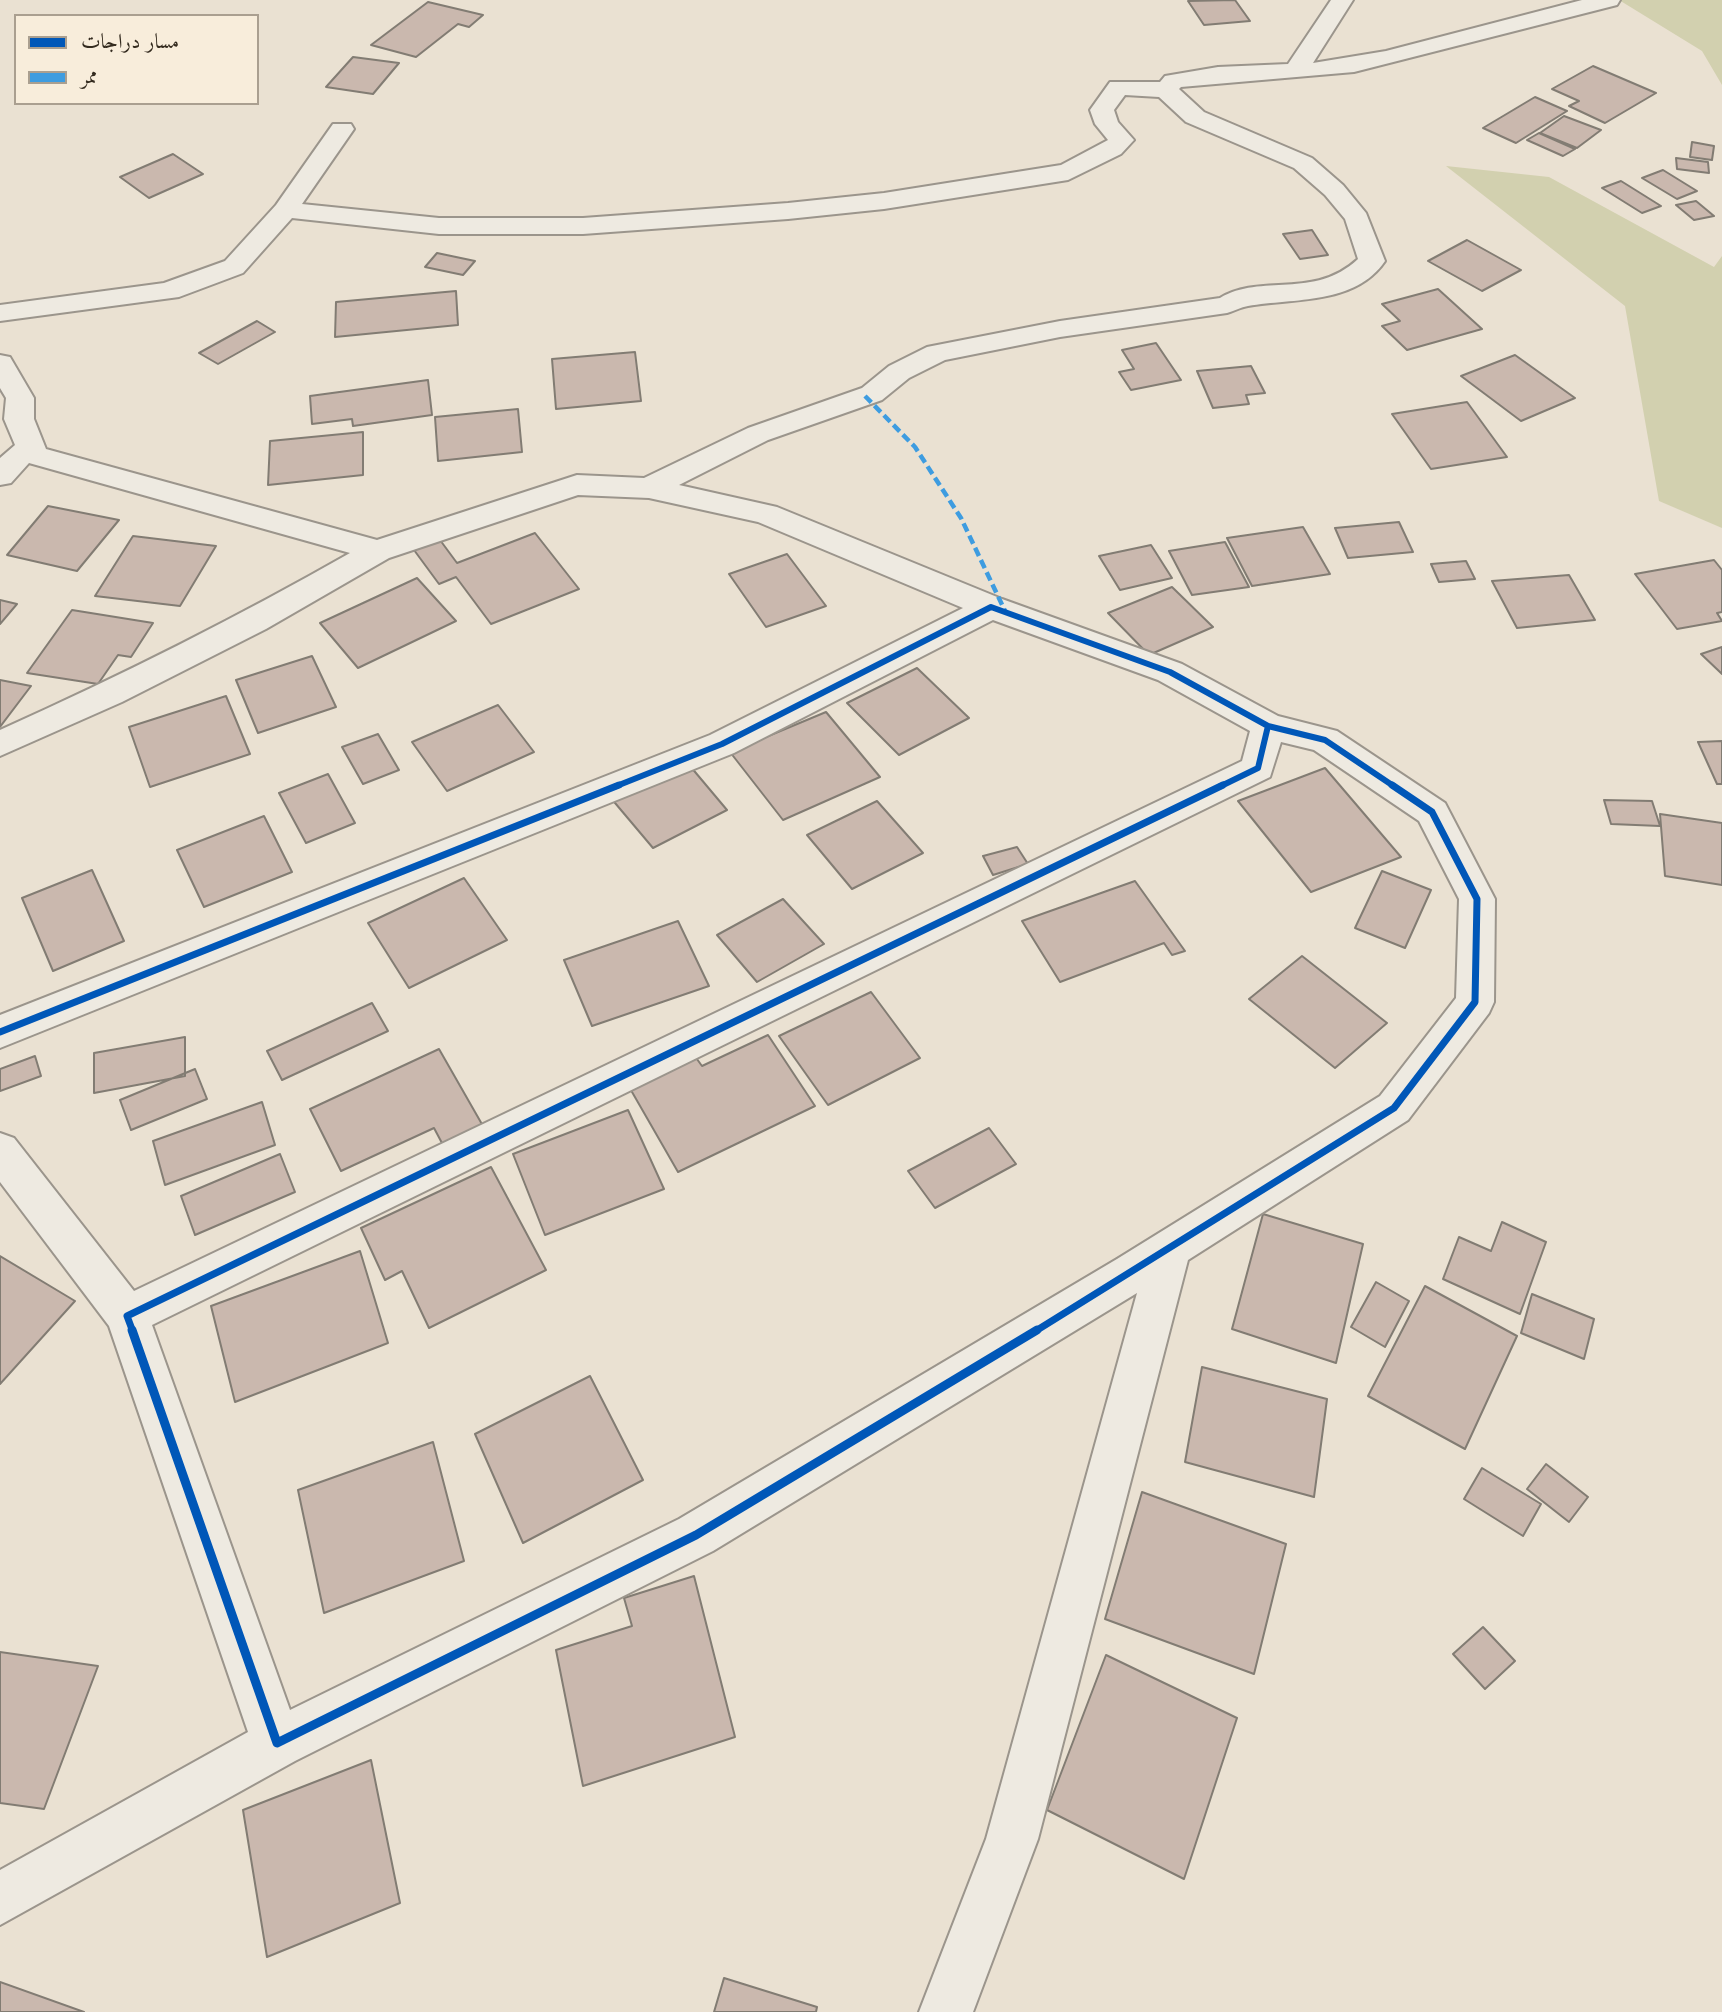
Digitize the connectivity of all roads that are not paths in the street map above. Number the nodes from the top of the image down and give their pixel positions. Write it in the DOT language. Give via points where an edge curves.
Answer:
graph roads {
  1 [pos="1342,0"];
  2 [pos="1609,0"];
  3 [pos="1295,72"];
  4 [pos="1166,90"];
  5 [pos="342,130"];
  6 [pos="285,210"];
  7 [pos="0,313"];
  8 [pos="0,363"];
  9 [pos="34,455"];
  10 [pos="0,476"];
  11 [pos="649,488"];
  12 [pos="378,551"];
  13 [pos="991,607"];
  14 [pos="1268,726"];
  15 [pos="1325,740"];
  16 [pos="0,744"];
  17 [pos="1258,768"];
  18 [pos="0,1032"];
  19 [pos="0,1150"];
  20 [pos="1170,1249"];
  21 [pos="127,1316"];
  22 [pos="277,1743"];
  23 [pos="0,1899"];
  24 [pos="946,2012"];
  1 -- 3 [label="street"];
  2 -- 3 [label="street" via="1355,65"];
  3 -- 4 [label="street" via="1202,75 1173,81"];
  4 -- 6 [label="street" via="1118,87 1102,110 1107,124 1122,140 1068,172 884,201 583,226 439,226"];
  4 -- 11 [label="street" via="1195,117 1303,163 1334,190 1357,218 1372,261 1363,272 1333,286 937,353 899,372 872,394 758,434"];
  5 -- 6 [label="street"];
  6 -- 7 [label="street" via="234,267 169,291"];
  8 -- 9 [label="street" via="20,398 19,419"];
  9 -- 10 [label="street" via="23,452"];
  9 -- 12 [label="street"];
  11 -- 12 [label="street" via="577,485"];
  11 -- 13 [label="street" via="766,514"];
  12 -- 16 [label="street" via="255,621"];
  13 -- 14 [label="street" via="1170,672"];
  13 -- 18 [label="street" via="722,744"];
  14 -- 15 [label="street"];
  14 -- 17 [label="street"];
  15 -- 17 [label="street"];
  15 -- 20 [label="street" via="1432,812 1477,899 1475,1002 1394,1108"];
  17 -- 21 [label="street"];
  19 -- 21 [label="street"];
  20 -- 22 [label="street" via="696,1535"];
  20 -- 24 [label="street" via="1012,1839"];
  21 -- 22 [label="street"];
  22 -- 23 [label="street"];
}
